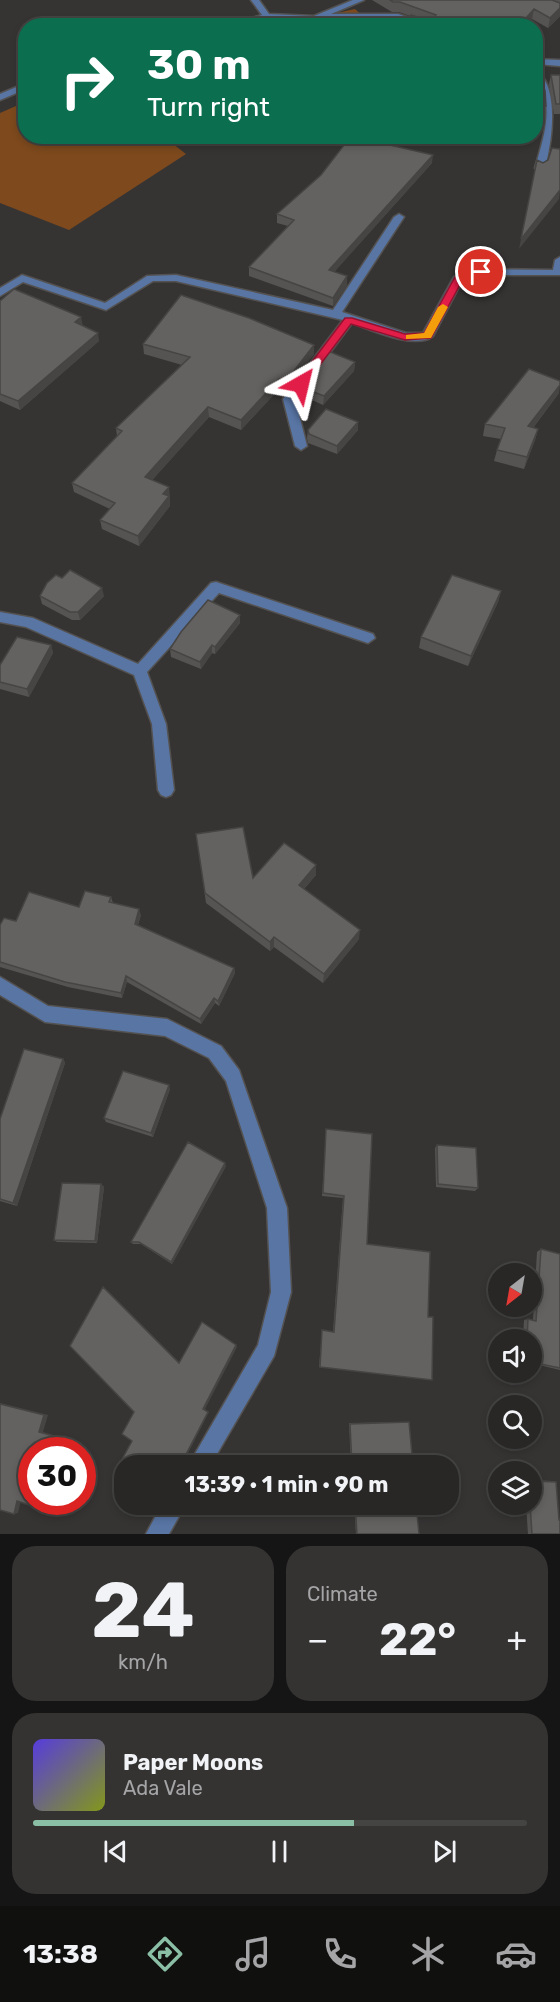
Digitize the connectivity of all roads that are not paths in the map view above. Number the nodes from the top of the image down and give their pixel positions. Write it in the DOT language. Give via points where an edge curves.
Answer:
graph roads {
  1 [pos="255,0"];
  2 [pos="360,0"];
  3 [pos="267,16"];
  4 [pos="259,18"];
  5 [pos="315,18"];
  6 [pos="404,18"];
  7 [pos="543,62"];
  8 [pos="560,63"];
  9 [pos="543,82"];
  10 [pos="18,89"];
  11 [pos="0,97"];
  12 [pos="556,124"];
  13 [pos="540,168"];
  14 [pos="399,217"];
  15 [pos="560,260"];
  16 [pos="559,273"];
  17 [pos="0,293"];
  18 [pos="336,314"];
  19 [pos="349,320"];
  20 [pos="301,446"];
  21 [pos="0,617"];
  22 [pos="368,638"];
  23 [pos="140,671"];
  24 [pos="166,790"];
  25 [pos="0,984"];
  26 [pos="204,1455"];
  27 [pos="168,1515"];
  28 [pos="157,1534"];
  1 -- 3 [label="street"];
  2 -- 5 [label="street"];
  3 -- 4 [label="street"];
  3 -- 5 [label="street"];
  5 -- 6 [label="street"];
  7 -- 8 [label="street"];
  9 -- 12 [label="street"];
  10 -- 11 [label="street"];
  12 -- 13 [label="street"];
  14 -- 18 [label="street"];
  15 -- 16 [label="street"];
  16 -- 19 [label="street" via="481,272 458,279 427,336 405,337"];
  17 -- 18 [label="street" via="22,278 106,307 151,278 176,278"];
  18 -- 19 [label="street"];
  19 -- 20 [label="street" via="288,399"];
  21 -- 23 [label="street" via="28,622"];
  22 -- 23 [label="street" via="216,587"];
  23 -- 24 [label="street" via="159,724"];
  25 -- 26 [label="street" via="45,1014 167,1028 215,1052 233,1076 277,1208 280,1292 267,1349"];
  27 -- 28 [label="street"];
}
